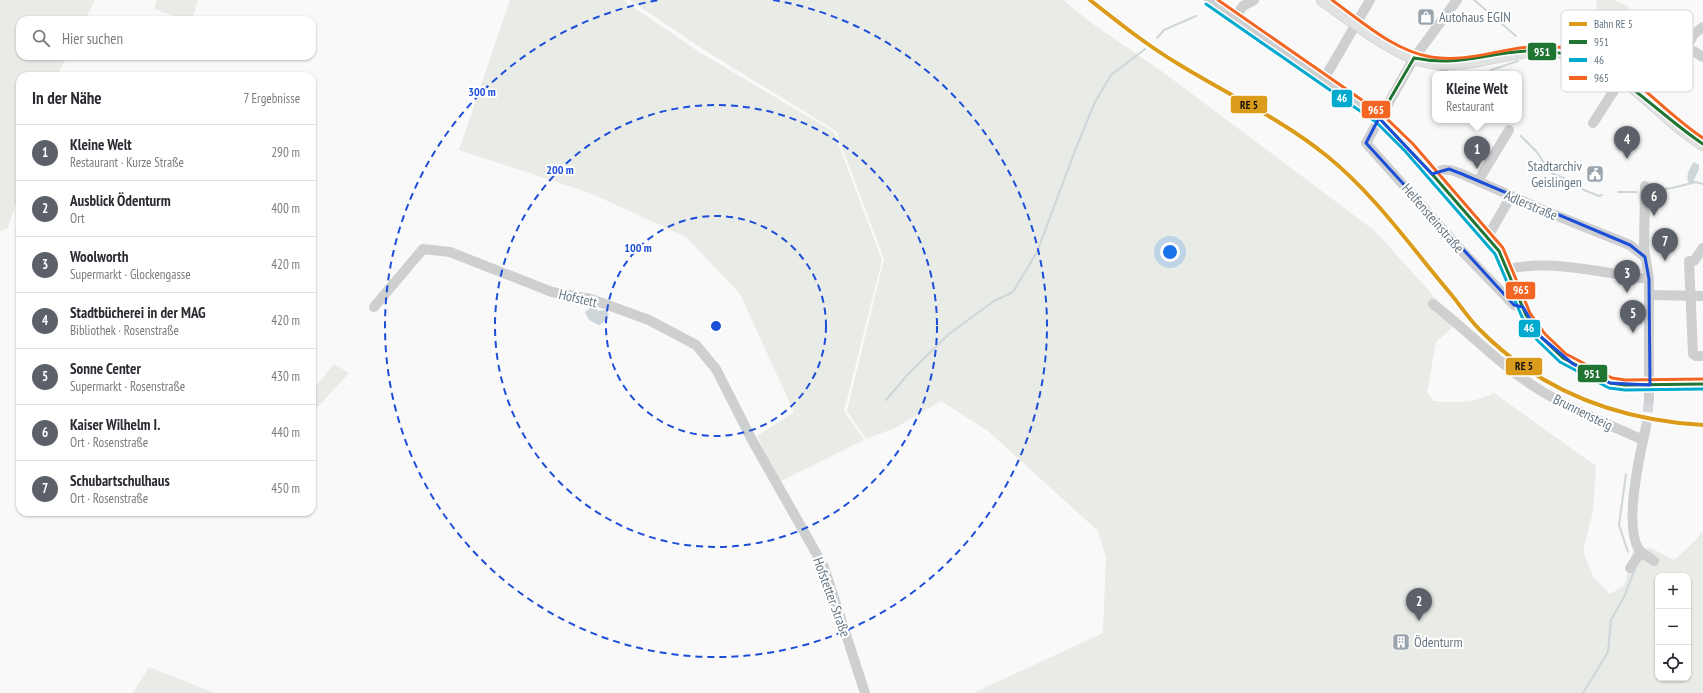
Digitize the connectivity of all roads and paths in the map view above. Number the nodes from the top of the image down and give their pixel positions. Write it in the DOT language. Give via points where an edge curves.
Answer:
graph roads {
  1 [pos="1209,0"];
  2 [pos="1254,0"];
  3 [pos="1323,0"];
  4 [pos="1370,0"];
  5 [pos="1456,0"];
  6 [pos="1235,18"];
  7 [pos="1356,23"];
  8 [pos="1703,27"];
  9 [pos="1693,36"];
  10 [pos="1693,52"];
  11 [pos="1561,53"];
  12 [pos="1703,57"];
  13 [pos="1414,58"];
  14 [pos="1444,69"];
  15 [pos="1324,78"];
  16 [pos="1614,92"];
  17 [pos="1638,92"];
  18 [pos="1379,118"];
  19 [pos="1593,123"];
  20 [pos="1509,130"];
  21 [pos="1703,144"];
  22 [pos="1432,174"];
  23 [pos="1478,181"];
  24 [pos="1645,186"];
  25 [pos="1511,196"];
  26 [pos="1487,238"];
  27 [pos="1644,239"];
  28 [pos="1630,245"];
  29 [pos="1703,248"];
  30 [pos="1645,257"];
  31 [pos="1507,269"];
  32 [pos="1649,279"];
  33 [pos="1649,295"];
  34 [pos="1691,295"];
  35 [pos="1703,296"];
  36 [pos="1433,304"];
  37 [pos="374,307"];
  38 [pos="1523,307"];
  39 [pos="1703,356"];
  40 [pos="1703,384"];
  41 [pos="1650,385"];
  42 [pos="1649,400"];
  43 [pos="1646,427"];
  44 [pos="752,440"];
  45 [pos="1643,440"];
  46 [pos="1641,552"];
  47 [pos="1654,561"];
  48 [pos="1630,568"];
  49 [pos="865,693"];
  1 -- 6 [label="street"];
  2 -- 6 [label="street" via="1244,6"];
  3 -- 7 [label="main road"];
  4 -- 7 [label="street"];
  5 -- 13 [label="street"];
  6 -- 15 [label="street"];
  7 -- 13 [label="main road"];
  7 -- 15 [label="street"];
  8 -- 9 [label="street"];
  10 -- 12 [label="street"];
  11 -- 14 [label="main road" via="1547,50 1511,52"];
  13 -- 14 [label="main road"];
  13 -- 18 [label="street"];
  15 -- 18 [label="street"];
  16 -- 19 [label="street"];
  17 -- 21 [label="main road" via="1681,129"];
  18 -- 22 [label="street"];
  18 -- 38 [label="street, Helfensteinstraße" via="1366,144 1514,305"];
  20 -- 23 [label="street"];
  22 -- 23 [label="street, Adlerstraße" via="1449,169"];
  22 -- 26 [label="street"];
  23 -- 25 [label="street, Adlerstraße"];
  24 -- 27 [label="street"];
  25 -- 26 [label="street"];
  25 -- 28 [label="street, Adlerstraße"];
  26 -- 31 [label="street" via="1499,251"];
  27 -- 28 [label="street"];
  27 -- 30 [label="street"];
  28 -- 30 [label="street, Adlerstraße"];
  29 -- 34 [label="street" via="1694,261 1689,261"];
  30 -- 32 [label="street"];
  31 -- 32 [label="street" via="1558,264"];
  31 -- 38 [label="street"];
  32 -- 33 [label="street"];
  33 -- 34 [label="street"];
  33 -- 41 [label="street"];
  34 -- 35 [label="street"];
  34 -- 39 [label="street" via="1693,354"];
  36 -- 45 [label="street, Brunnensteig" via="1463,327 1495,357 1539,389 1587,415"];
  37 -- 44 [label="street, Hofstett" via="423,249 450,252 552,292 591,299 649,320 696,345 716,369"];
  38 -- 41 [label="street" via="1532,325 1563,358 1610,383"];
  40 -- 41 [label="street"];
  41 -- 42 [label="street"];
  43 -- 45 [label="street"];
  44 -- 49 [label="street, Hofstetter Straße" via="824,567"];
  45 -- 46 [label="street" via="1637,469 1632,526 1634,540"];
  46 -- 47 [label="street"];
  46 -- 48 [label="street"];
}
